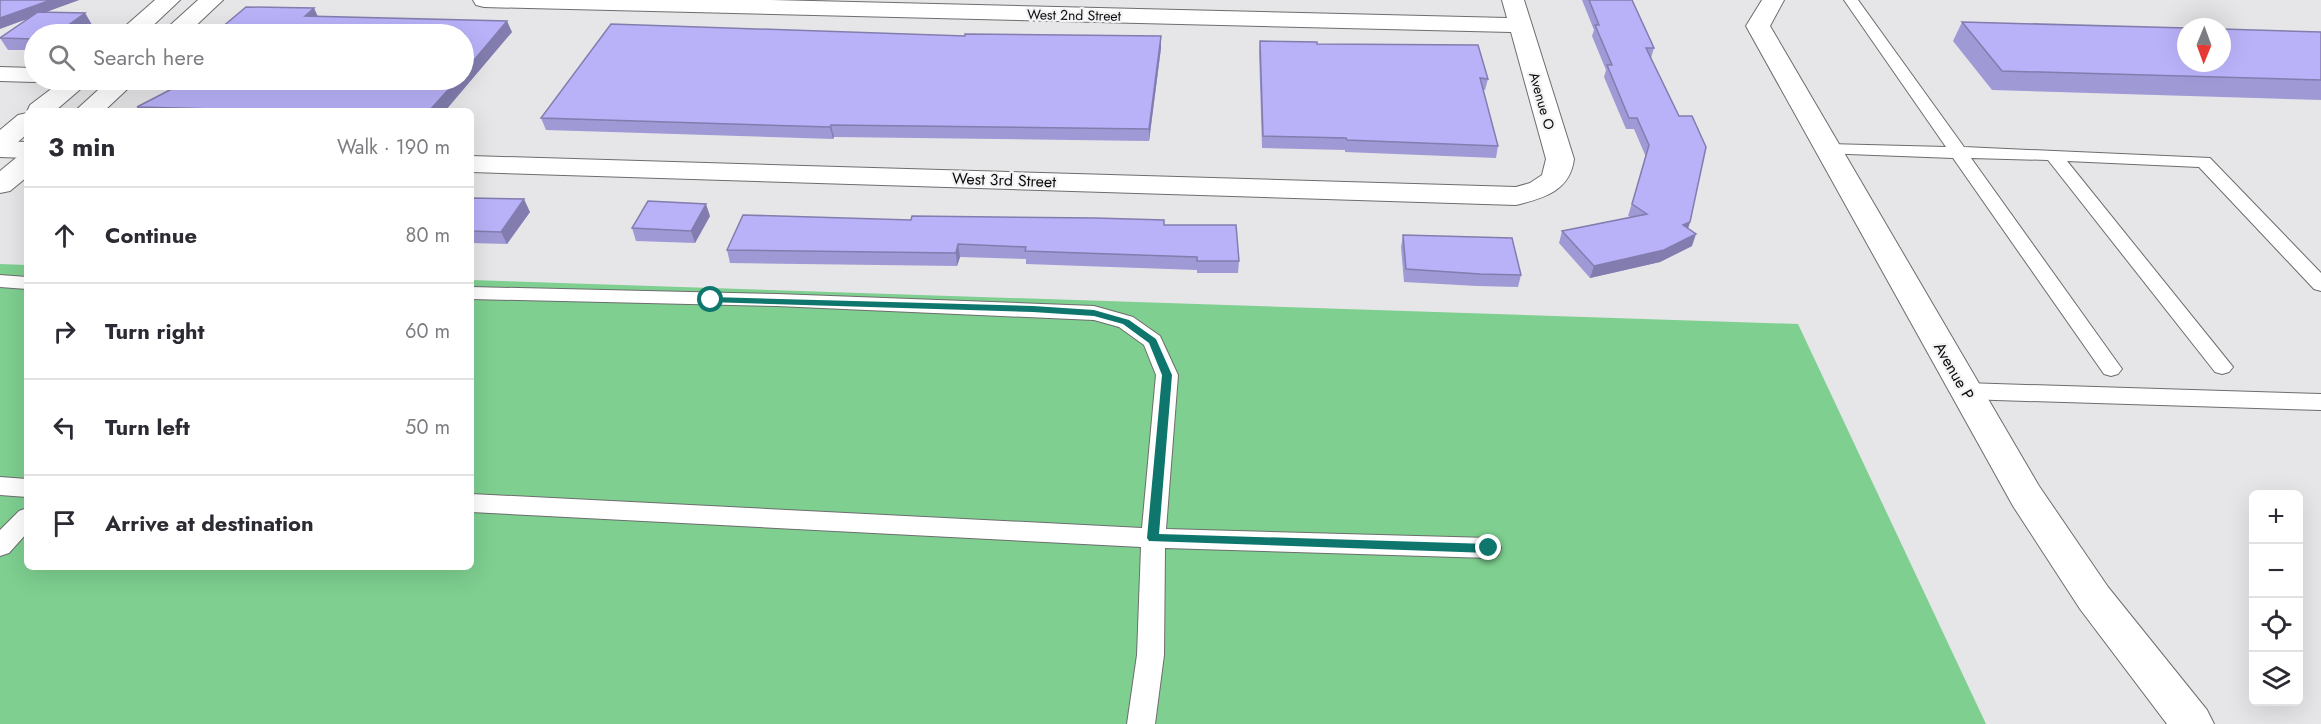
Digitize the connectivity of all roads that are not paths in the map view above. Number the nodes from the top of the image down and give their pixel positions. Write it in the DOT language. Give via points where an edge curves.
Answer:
graph roads {
  1 [pos="169,0"];
  2 [pos="212,0"];
  3 [pos="484,0"];
  4 [pos="1513,0"];
  5 [pos="1773,0"];
  6 [pos="1851,0"];
  7 [pos="141,24"];
  8 [pos="185,24"];
  9 [pos="1520,26"];
  10 [pos="0,74"];
  11 [pos="24,75"];
  12 [pos="65,90"];
  13 [pos="112,90"];
  14 [pos="43,108"];
  15 [pos="91,108"];
  16 [pos="24,123"];
  17 [pos="0,143"];
  18 [pos="0,149"];
  19 [pos="1828,149"];
  20 [pos="24,150"];
  21 [pos="1960,153"];
  22 [pos="2054,155"];
  23 [pos="474,164"];
  24 [pos="24,165"];
  25 [pos="0,185"];
  26 [pos="1536,191"];
  27 [pos="0,281"];
  28 [pos="24,283"];
  29 [pos="2321,285"];
  30 [pos="474,293"];
  31 [pos="2222,367"];
  32 [pos="2111,369"];
  33 [pos="1965,391"];
  34 [pos="2321,402"];
  35 [pos="0,486"];
  36 [pos="24,488"];
  37 [pos="474,503"];
  38 [pos="24,520"];
  39 [pos="1153,538"];
  40 [pos="0,546"];
  41 [pos="1489,548"];
  42 [pos="1141,724"];
  43 [pos="2192,724"];
  1 -- 7 [label="street"];
  2 -- 8 [label="street"];
  3 -- 9 [label="street, West 2nd Street"];
  4 -- 9 [label="street, Avenue O"];
  5 -- 19 [label="street, Avenue P" via="1758,26"];
  6 -- 21 [label="lane"];
  9 -- 26 [label="street, Avenue O" via="1560,159 1552,182"];
  10 -- 11 [label="street"];
  12 -- 14 [label="street"];
  13 -- 15 [label="street"];
  16 -- 17 [label="street"];
  18 -- 20 [label="street"];
  19 -- 21 [label="lane"];
  19 -- 33 [label="street, Avenue P"];
  21 -- 22 [label="lane"];
  21 -- 32 [label="lane"];
  22 -- 29 [label="lane" via="2204,162"];
  22 -- 31 [label="lane"];
  23 -- 26 [label="street, West 3rd Street" via="1516,196"];
  24 -- 25 [label="street"];
  27 -- 28 [label="lane"];
  30 -- 39 [label="lane" via="1033,309 1094,313 1126,322 1153,341 1167,375"];
  33 -- 34 [label="lane"];
  33 -- 43 [label="street, Avenue P" via="2026,496 2087,589"];
  35 -- 36 [label="lane"];
  37 -- 39 [label="lane"];
  38 -- 40 [label="lane"];
  39 -- 41 [label="lane"];
  39 -- 42 [label="lane" via="1149,688"];
}
